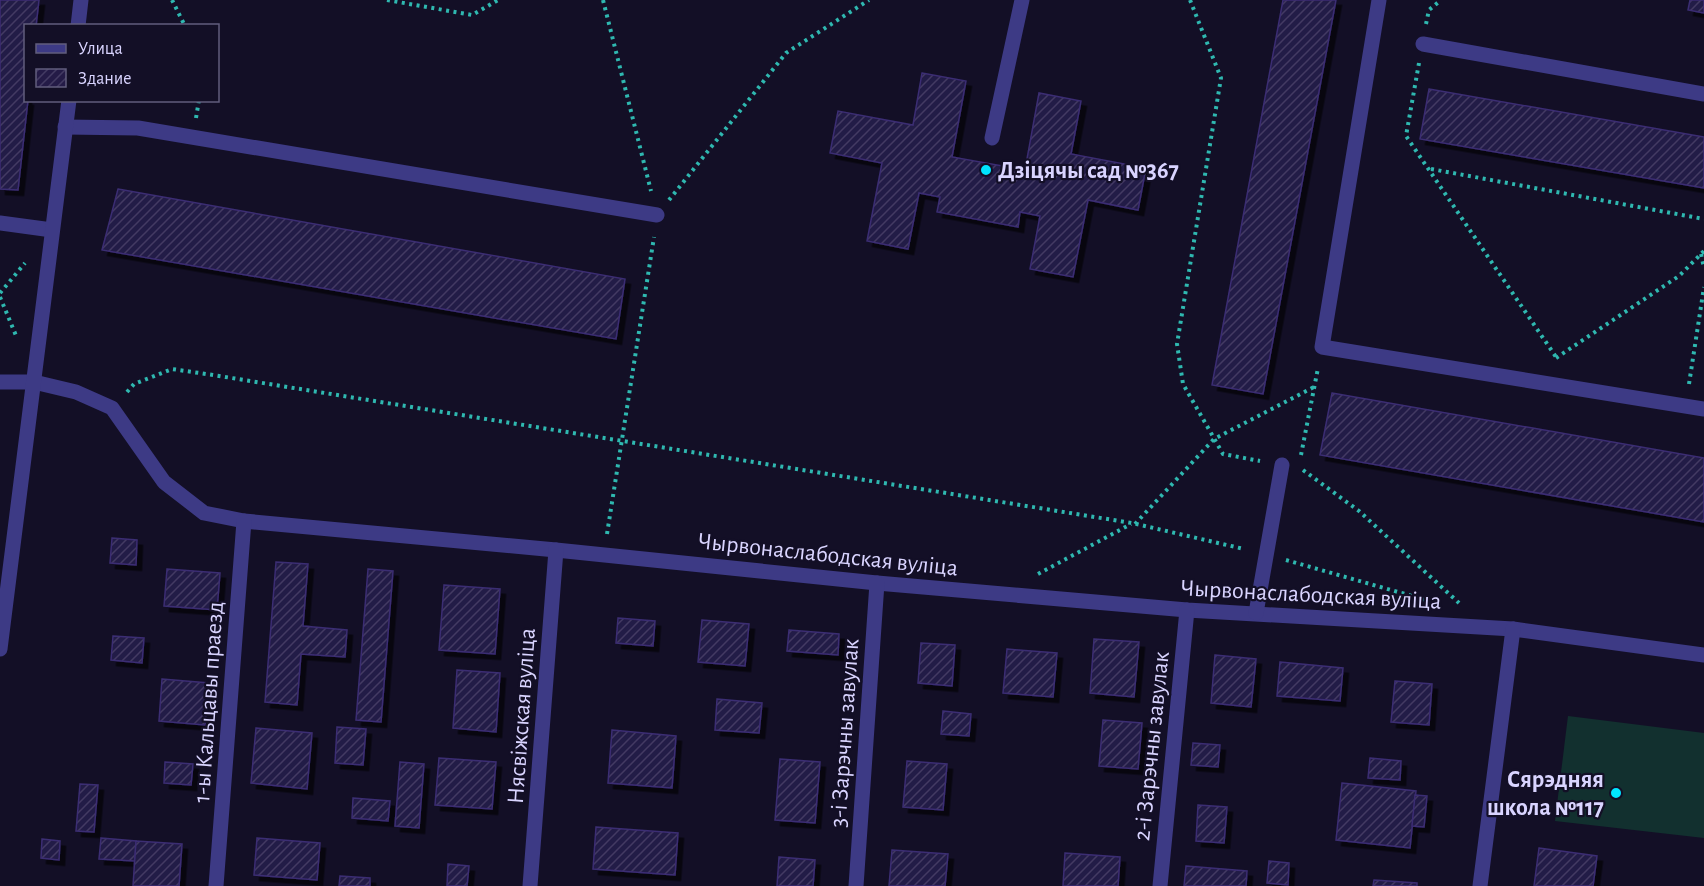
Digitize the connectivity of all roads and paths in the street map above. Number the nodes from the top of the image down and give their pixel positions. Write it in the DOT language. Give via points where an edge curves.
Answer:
graph roads {
  1 [pos="81,0"];
  2 [pos="172,0"];
  3 [pos="387,0"];
  4 [pos="498,0"];
  5 [pos="603,0"];
  6 [pos="869,0"];
  7 [pos="1022,0"];
  8 [pos="1190,0"];
  9 [pos="1379,0"];
  10 [pos="78,24"];
  11 [pos="184,24"];
  12 [pos="1423,44"];
  13 [pos="1704,94"];
  14 [pos="69,102"];
  15 [pos="65,128"];
  16 [pos="992,138"];
  17 [pos="1430,168"];
  18 [pos="657,215"];
  19 [pos="1704,219"];
  20 [pos="0,223"];
  21 [pos="52,230"];
  22 [pos="1703,252"];
  23 [pos="1704,268"];
  24 [pos="1704,287"];
  25 [pos="1322,347"];
  26 [pos="1557,357"];
  27 [pos="1522,379"];
  28 [pos="0,382"];
  29 [pos="34,382"];
  30 [pos="1315,387"];
  31 [pos="1686,406"];
  32 [pos="112,408"];
  33 [pos="1704,409"];
  34 [pos="1214,439"];
  35 [pos="621,441"];
  36 [pos="1282,465"];
  37 [pos="1299,467"];
  38 [pos="244,521"];
  39 [pos="1134,524"];
  40 [pos="556,550"];
  41 [pos="604,554"];
  42 [pos="1267,554"];
  43 [pos="877,583"];
  44 [pos="1002,593"];
  45 [pos="1435,602"];
  46 [pos="1187,610"];
  47 [pos="1256,613"];
  48 [pos="1482,626"];
  49 [pos="1514,629"];
  50 [pos="0,649"];
  51 [pos="1704,655"];
  52 [pos="216,886"];
  53 [pos="530,886"];
  54 [pos="856,886"];
  55 [pos="1160,886"];
  56 [pos="1480,886"];
  1 -- 10 [label="street"];
  2 -- 11 [label="path"];
  3 -- 4 [label="path" via="472,15"];
  5 -- 18 [label="path"];
  6 -- 18 [label="path" via="786,53"];
  7 -- 16 [label="street"];
  8 -- 34 [label="path" via="1221,78 1177,344 1183,384"];
  9 -- 25 [label="street"];
  12 -- 13 [label="street"];
  12 -- 17 [label="path" via="1406,136"];
  14 -- 15 [label="street"];
  15 -- 18 [label="street" via="138,128"];
  15 -- 21 [label="street"];
  17 -- 19 [label="path"];
  17 -- 26 [label="path"];
  18 -- 35 [label="path"];
  20 -- 21 [label="street"];
  21 -- 29 [label="street"];
  22 -- 23 [label="path"];
  22 -- 26 [label="path" via="1679,276"];
  24 -- 31 [label="path"];
  25 -- 27 [label="street"];
  25 -- 30 [label="path"];
  26 -- 27 [label="path"];
  27 -- 31 [label="street"];
  28 -- 29 [label="street"];
  29 -- 32 [label="street" via="76,392"];
  29 -- 50 [label="street"];
  30 -- 34 [label="path"];
  30 -- 37 [label="path"];
  31 -- 33 [label="street"];
  32 -- 35 [label="path" via="134,384 172,369"];
  32 -- 38 [label="street, Чырвонаслабодская вуліца" via="164,482 204,513"];
  34 -- 36 [label="path" via="1223,454"];
  34 -- 39 [label="path"];
  35 -- 39 [label="path"];
  35 -- 41 [label="path"];
  36 -- 37 [label="path"];
  36 -- 42 [label="street"];
  37 -- 48 [label="path" via="1359,511"];
  38 -- 40 [label="street, Чырвонаслабодская вуліца"];
  38 -- 52 [label="street, 1-ы Кальцавы праезд"];
  39 -- 42 [label="path"];
  39 -- 44 [label="path"];
  40 -- 41 [label="street, Чырвонаслабодская вуліца"];
  40 -- 53 [label="street, Нясвіжская вуліца"];
  41 -- 43 [label="street, Чырвонаслабодская вуліца"];
  42 -- 45 [label="path"];
  42 -- 47 [label="street"];
  43 -- 44 [label="street, Чырвонаслабодская вуліца"];
  43 -- 54 [label="street, 3-і Зарэчны завулак"];
  44 -- 46 [label="street, Чырвонаслабодская вуліца"];
  46 -- 47 [label="street, Чырвонаслабодская вуліца"];
  46 -- 55 [label="street, 2-і Зарэчны завулак"];
  47 -- 48 [label="street, Чырвонаслабодская вуліца"];
  48 -- 49 [label="street, Чырвонаслабодская вуліца"];
  49 -- 51 [label="street, Чырвонаслабодская вуліца"];
  49 -- 56 [label="street"];
}
